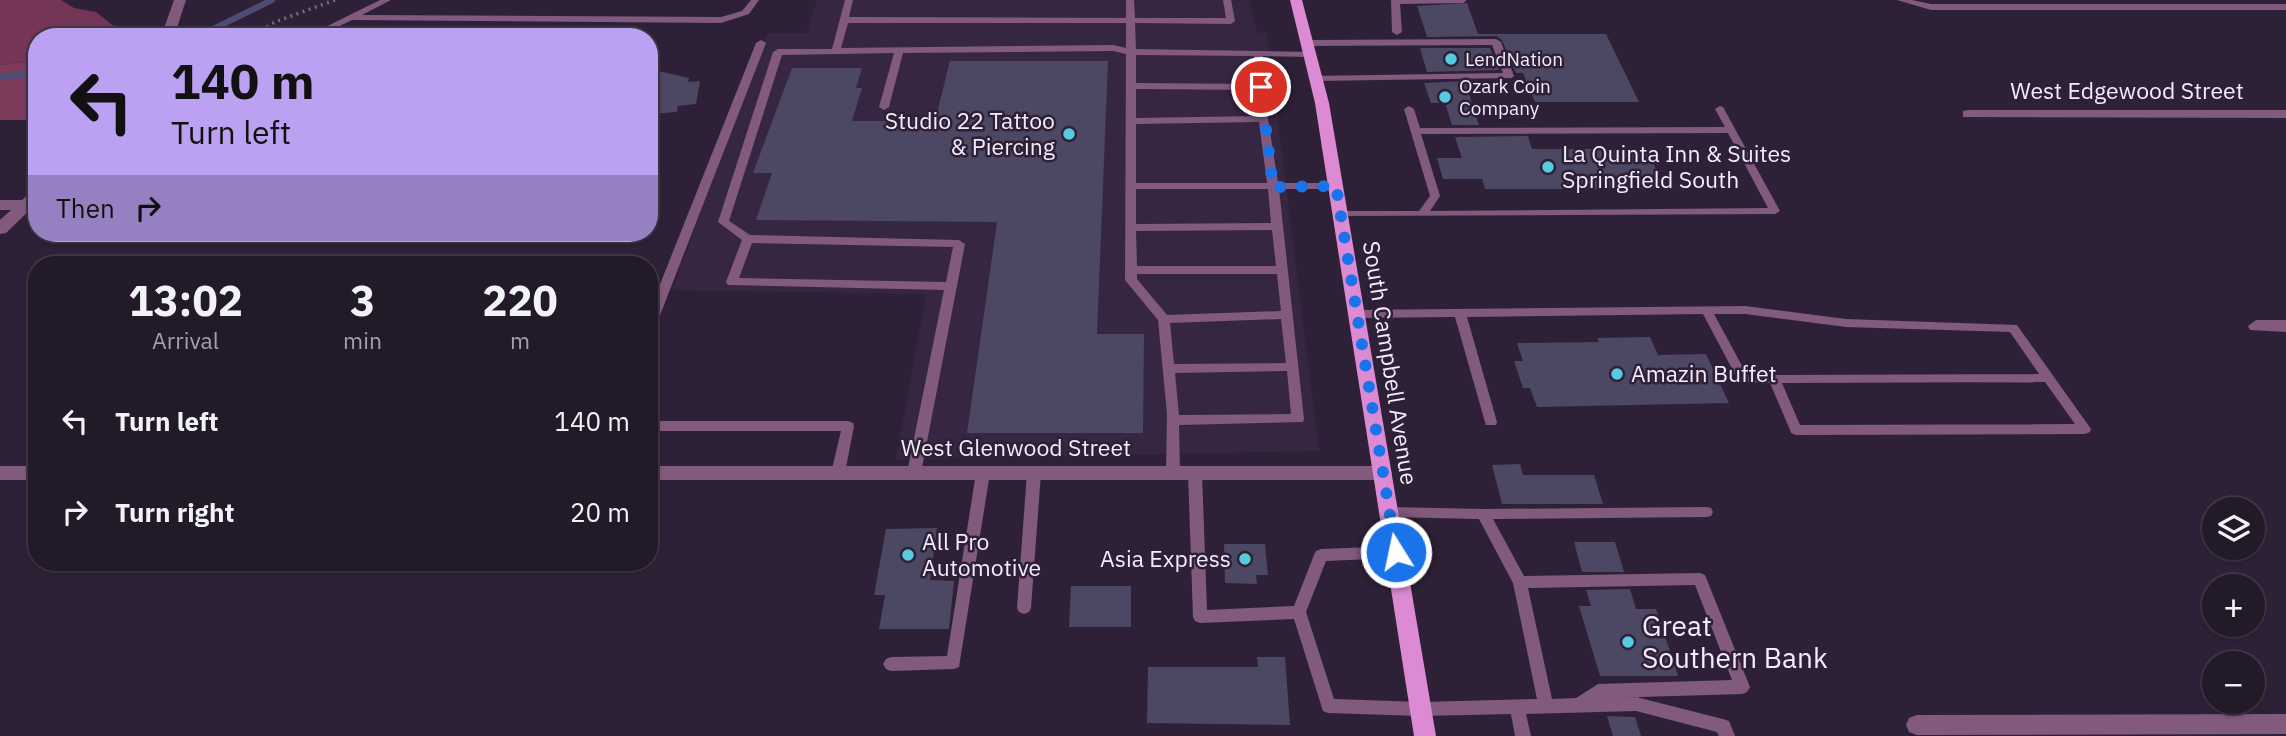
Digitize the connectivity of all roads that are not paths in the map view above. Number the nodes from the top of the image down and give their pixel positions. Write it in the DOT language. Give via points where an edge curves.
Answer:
graph roads {
  1 [pos="180,0"];
  2 [pos="387,0"];
  3 [pos="755,0"];
  4 [pos="849,0"];
  5 [pos="1130,0"];
  6 [pos="1227,0"];
  7 [pos="1296,0"];
  8 [pos="1395,0"];
  9 [pos="1463,0"];
  10 [pos="1901,0"];
  11 [pos="2286,7"];
  12 [pos="354,18"];
  13 [pos="844,20"];
  14 [pos="1131,20"];
  15 [pos="170,28"];
  16 [pos="330,28"];
  17 [pos="1397,32"];
  18 [pos="761,43"];
  19 [pos="1308,49"];
  20 [pos="836,51"];
  21 [pos="899,51"];
  22 [pos="1131,52"];
  23 [pos="1258,54"];
  24 [pos="1315,78"];
  25 [pos="1131,86"];
  26 [pos="1261,87"];
  27 [pos="884,107"];
  28 [pos="1409,109"];
  29 [pos="1720,109"];
  30 [pos="1968,114"];
  31 [pos="2286,114"];
  32 [pos="1263,119"];
  33 [pos="1131,121"];
  34 [pos="1732,130"];
  35 [pos="1415,131"];
  36 [pos="749,137"];
  37 [pos="724,138"];
  38 [pos="1131,186"];
  39 [pos="1336,186"];
  40 [pos="1273,187"];
  41 [pos="28,202"];
  42 [pos="0,205"];
  43 [pos="28,205"];
  44 [pos="1340,214"];
  45 [pos="1422,214"];
  46 [pos="1278,226"];
  47 [pos="1131,228"];
  48 [pos="0,229"];
  49 [pos="748,239"];
  50 [pos="1131,270"];
  51 [pos="1282,270"];
  52 [pos="951,286"];
  53 [pos="658,305"];
  54 [pos="1706,310"];
  55 [pos="1460,313"];
  56 [pos="1357,314"];
  57 [pos="1287,315"];
  58 [pos="1164,319"];
  59 [pos="2256,326"];
  60 [pos="2286,327"];
  61 [pos="1292,367"];
  62 [pos="1169,369"];
  63 [pos="2048,377"];
  64 [pos="1774,379"];
  65 [pos="1172,420"];
  66 [pos="1491,422"];
  67 [pos="658,426"];
  68 [pos="658,472"];
  69 [pos="28,473"];
  70 [pos="838,473"];
  71 [pos="914,473"];
  72 [pos="983,473"];
  73 [pos="1034,473"];
  74 [pos="1174,473"];
  75 [pos="1195,473"];
  76 [pos="1383,473"];
  77 [pos="0,474"];
  78 [pos="1389,512"];
  79 [pos="1706,512"];
  80 [pos="1483,514"];
  81 [pos="1396,552"];
  82 [pos="1520,582"];
  83 [pos="1024,608"];
  84 [pos="1299,612"];
  85 [pos="891,663"];
  86 [pos="1579,705"];
  87 [pos="1546,706"];
  88 [pos="1517,707"];
  89 [pos="1421,709"];
  90 [pos="2286,724"];
  91 [pos="1917,725"];
  92 [pos="1425,736"];
  93 [pos="1523,736"];
  94 [pos="1727,736"];
  1 -- 15 [label="street"];
  2 -- 12 [label="lane"];
  3 -- 12 [label="lane" via="751,10 741,16 721,19"];
  4 -- 13 [label="lane"];
  5 -- 14 [label="lane"];
  6 -- 14 [label="lane" via="1231,21"];
  7 -- 19 [label="main road, South Campbell Avenue"];
  8 -- 9 [label="lane"];
  8 -- 17 [label="lane"];
  10 -- 11 [label="lane" via="1931,7"];
  12 -- 16 [label="lane"];
  13 -- 14 [label="lane"];
  13 -- 20 [label="lane"];
  14 -- 22 [label="lane"];
  18 -- 37 [label="lane"];
  19 -- 23 [label="lane"];
  19 -- 24 [label="main road, South Campbell Avenue"];
  19 -- 24 [label="lane" via="1496,42 1509,76"];
  20 -- 21 [label="lane"];
  20 -- 36 [label="lane" via="778,52"];
  21 -- 22 [label="lane" via="1113,48"];
  21 -- 27 [label="lane"];
  22 -- 23 [label="lane"];
  22 -- 25 [label="lane"];
  23 -- 26 [label="lane"];
  24 -- 39 [label="main road, South Campbell Avenue"];
  25 -- 26 [label="lane"];
  25 -- 33 [label="lane"];
  26 -- 32 [label="lane"];
  28 -- 35 [label="lane"];
  29 -- 34 [label="lane"];
  30 -- 31 [label="street, West Edgewood Street"];
  32 -- 33 [label="lane"];
  32 -- 40 [label="lane"];
  33 -- 38 [label="lane"];
  34 -- 35 [label="lane"];
  34 -- 45 [label="lane" via="1775,211"];
  35 -- 45 [label="lane" via="1435,196"];
  36 -- 37 [label="lane"];
  36 -- 49 [label="lane" via="723,222"];
  37 -- 53 [label="lane"];
  38 -- 40 [label="lane"];
  38 -- 47 [label="lane"];
  39 -- 40 [label="lane"];
  39 -- 44 [label="main road, South Campbell Avenue"];
  40 -- 46 [label="lane"];
  41 -- 42 [label="street"];
  43 -- 48 [label="street"];
  44 -- 45 [label="lane"];
  44 -- 56 [label="main road, South Campbell Avenue"];
  46 -- 47 [label="lane"];
  46 -- 51 [label="lane"];
  47 -- 50 [label="lane"];
  49 -- 52 [label="lane" via="959,244"];
  49 -- 52 [label="lane" via="732,282"];
  50 -- 51 [label="lane"];
  50 -- 58 [label="lane" via="1131,280"];
  51 -- 57 [label="lane"];
  52 -- 71 [label="lane"];
  54 -- 55 [label="lane"];
  54 -- 63 [label="lane" via="1745,310 1846,323 2013,328"];
  54 -- 64 [label="lane" via="1743,379"];
  55 -- 56 [label="lane"];
  55 -- 66 [label="lane"];
  56 -- 76 [label="main road, South Campbell Avenue"];
  57 -- 58 [label="lane"];
  57 -- 61 [label="lane"];
  58 -- 62 [label="lane"];
  59 -- 60 [label="street"];
  61 -- 62 [label="lane"];
  61 -- 65 [label="lane" via="1298,419"];
  62 -- 65 [label="lane"];
  63 -- 64 [label="lane"];
  63 -- 64 [label="lane" via="2085,429 1796,429"];
  65 -- 74 [label="lane"];
  67 -- 70 [label="lane" via="848,426"];
  68 -- 70 [label="street, West Glenwood Street"];
  69 -- 77 [label="street"];
  70 -- 71 [label="street, West Glenwood Street"];
  71 -- 72 [label="street, West Glenwood Street"];
  72 -- 73 [label="street, West Glenwood Street"];
  72 -- 85 [label="lane" via="954,662"];
  73 -- 74 [label="street, West Glenwood Street"];
  73 -- 83 [label="lane"];
  74 -- 75 [label="street, West Glenwood Street"];
  75 -- 76 [label="street, West Glenwood Street"];
  75 -- 84 [label="lane" via="1200,617"];
  76 -- 78 [label="main road, South Campbell Avenue"];
  78 -- 80 [label="lane"];
  78 -- 81 [label="main road, South Campbell Avenue"];
  79 -- 80 [label="lane"];
  80 -- 82 [label="lane"];
  81 -- 84 [label="lane" via="1321,555"];
  81 -- 89 [label="main road, South Campbell Avenue"];
  82 -- 86 [label="lane" via="1700,579 1742,687 1598,691"];
  82 -- 87 [label="lane"];
  84 -- 89 [label="lane" via="1328,706"];
  86 -- 87 [label="lane"];
  86 -- 94 [label="lane" via="1636,704 1723,726"];
  87 -- 88 [label="lane"];
  88 -- 89 [label="lane"];
  88 -- 93 [label="lane"];
  89 -- 92 [label="main road, South Campbell Avenue"];
  90 -- 91 [label="street"];
}
